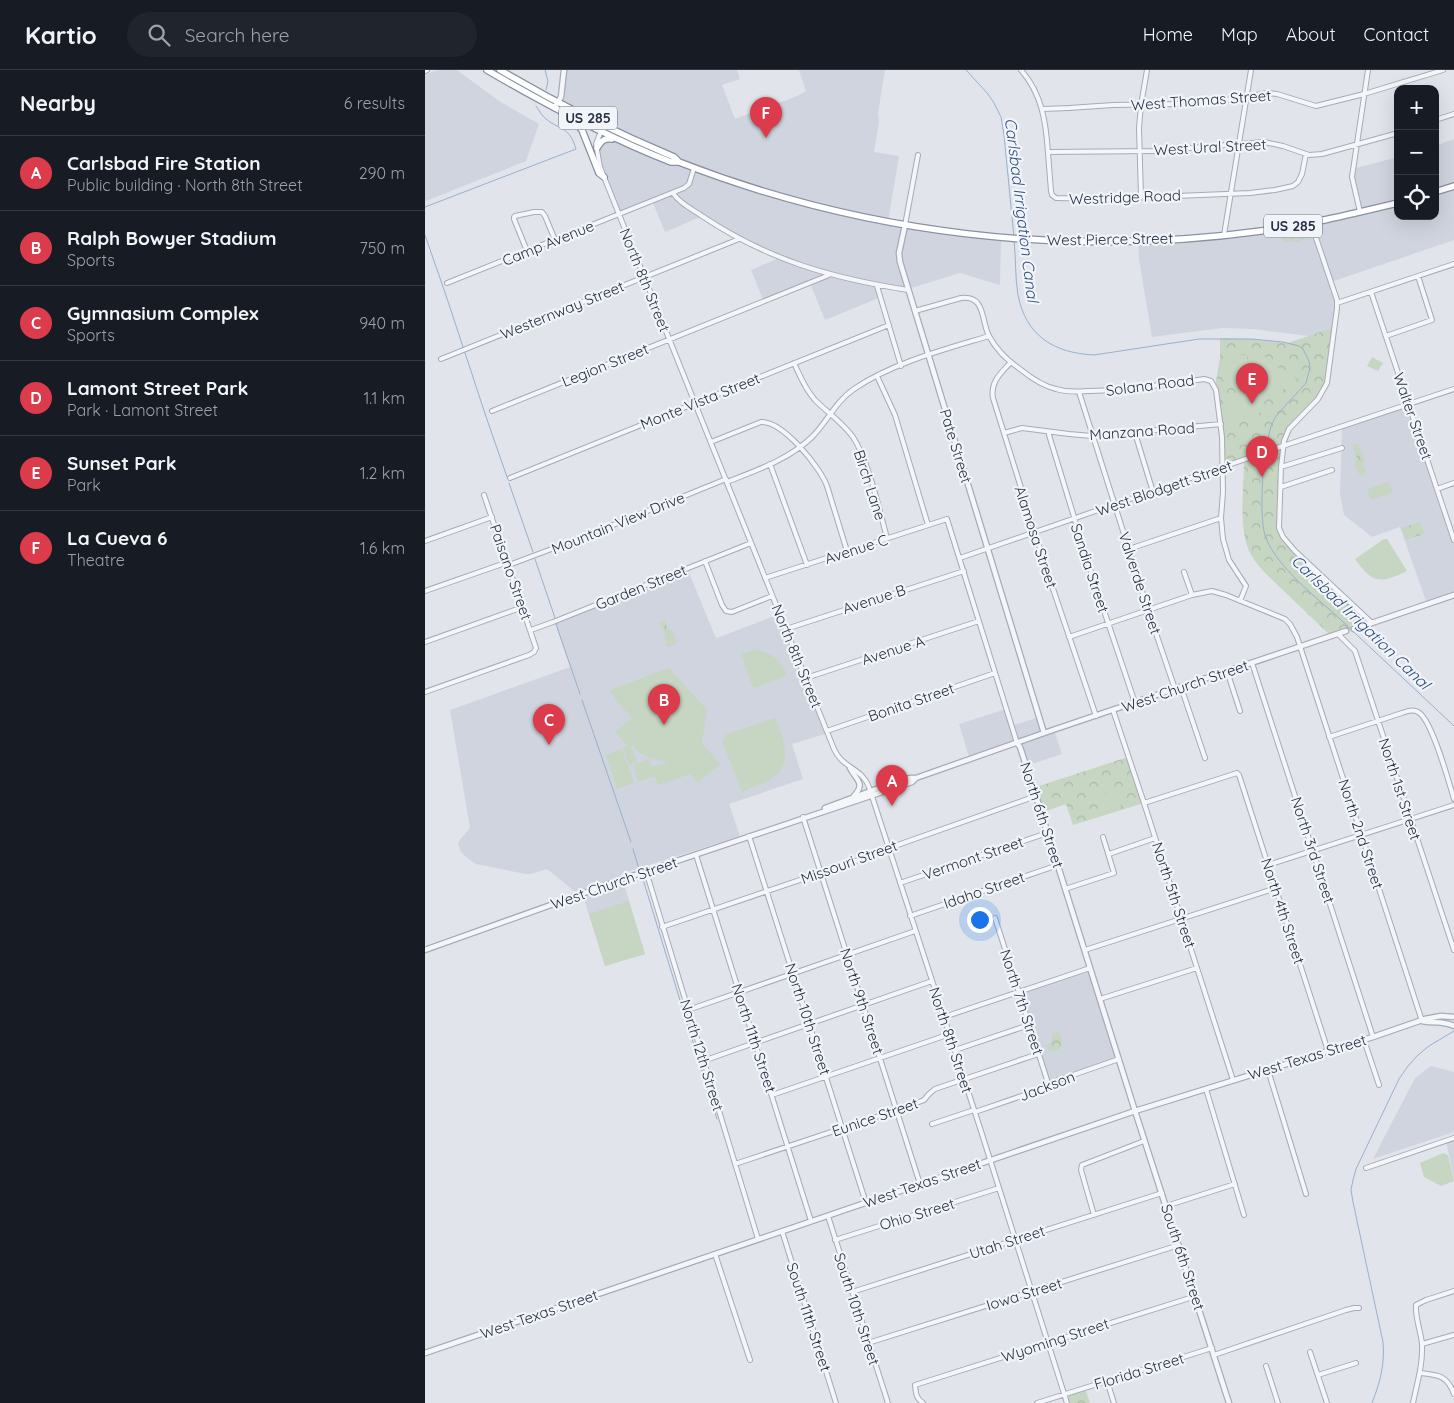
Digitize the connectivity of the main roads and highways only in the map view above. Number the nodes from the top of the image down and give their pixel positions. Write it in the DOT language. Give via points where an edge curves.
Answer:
graph roads {
  1 [pos="487,70"];
  2 [pos="500,70"];
  3 [pos="556,105"];
  4 [pos="567,116"];
  5 [pos="615,139"];
  6 [pos="597,148"];
  7 [pos="679,162"];
  8 [pos="604,177"];
  9 [pos="1454,186"];
  10 [pos="1439,191"];
  11 [pos="1394,204"];
  1 -- 3 [label="highway, West Pierce Street / US 285"];
  2 -- 3 [label="highway, West Pierce Street / US 285"];
  3 -- 4 [label="highway, West Pierce Street / US 285"];
  3 -- 7 [label="highway, West Pierce Street / US 285"];
  4 -- 5 [label="highway, West Pierce Street / US 285"];
  4 -- 8 [label="highway" via="583,130 599,173"];
  5 -- 6 [label="highway" via="602,140"];
  5 -- 7 [label="highway, West Pierce Street / US 285" via="671,162"];
  7 -- 11 [label="highway, West Pierce Street / US 285" via="737,184 837,212 905,225 1019,239 1138,241 1224,235 1311,223"];
  9 -- 10 [label="highway"];
}
